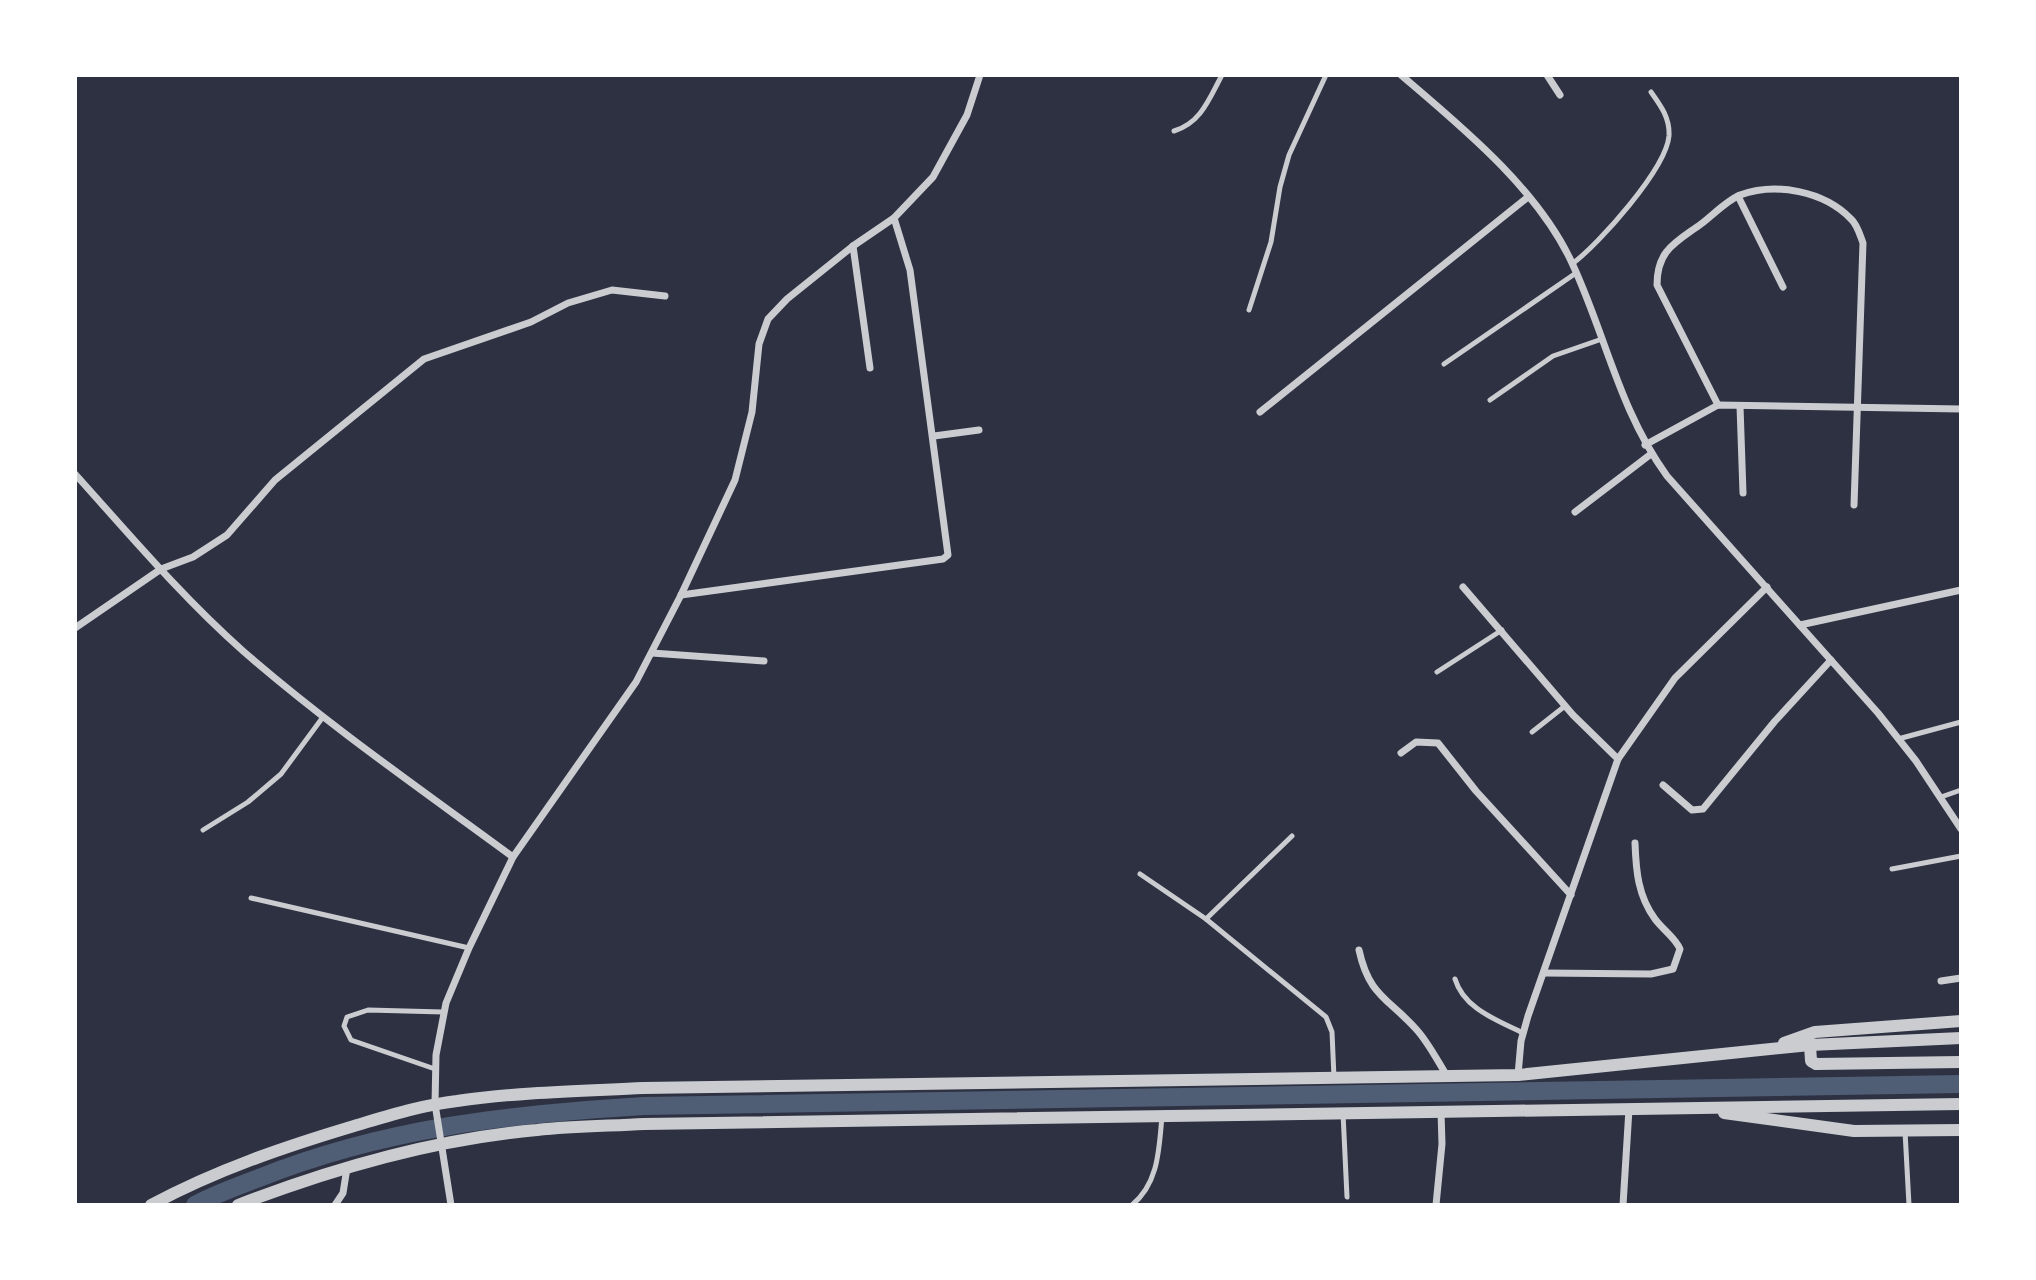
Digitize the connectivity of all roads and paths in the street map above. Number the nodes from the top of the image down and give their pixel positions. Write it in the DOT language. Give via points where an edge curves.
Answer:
graph roads {
  1 [pos="980,75"];
  2 [pos="1222,75"];
  3 [pos="1326,75"];
  4 [pos="1401,75"];
  5 [pos="1547,75"];
  6 [pos="1651,92"];
  7 [pos="1560,95"];
  8 [pos="1174,131"];
  9 [pos="1738,196"];
  10 [pos="1528,197"];
  11 [pos="894,218"];
  12 [pos="853,246"];
  13 [pos="1572,264"];
  14 [pos="1576,273"];
  15 [pos="1783,287"];
  16 [pos="664,296"];
  17 [pos="1249,310"];
  18 [pos="1602,339"];
  19 [pos="1444,364"];
  20 [pos="870,368"];
  21 [pos="1490,400"];
  22 [pos="1718,405"];
  23 [pos="1855,405"];
  24 [pos="1740,406"];
  25 [pos="1961,409"];
  26 [pos="1260,412"];
  27 [pos="979,430"];
  28 [pos="934,436"];
  29 [pos="1645,445"];
  30 [pos="1651,453"];
  31 [pos="75,474"];
  32 [pos="1743,493"];
  33 [pos="1854,505"];
  34 [pos="1575,512"];
  35 [pos="161,569"];
  36 [pos="1463,587"];
  37 [pos="1767,587"];
  38 [pos="1961,590"];
  39 [pos="681,594"];
  40 [pos="1800,625"];
  41 [pos="75,628"];
  42 [pos="1502,630"];
  43 [pos="652,653"];
  44 [pos="1831,660"];
  45 [pos="764,661"];
  46 [pos="1437,672"];
  47 [pos="1565,706"];
  48 [pos="323,717"];
  49 [pos="1961,722"];
  50 [pos="1532,732"];
  51 [pos="1898,739"];
  52 [pos="1401,753"];
  53 [pos="1618,759"];
  54 [pos="1663,785"];
  55 [pos="1961,790"];
  56 [pos="1941,797"];
  57 [pos="1961,829"];
  58 [pos="203,830"];
  59 [pos="1292,836"];
  60 [pos="1635,843"];
  61 [pos="1961,856"];
  62 [pos="513,857"];
  63 [pos="1892,869"];
  64 [pos="1140,874"];
  65 [pos="1571,895"];
  66 [pos="251,898"];
  67 [pos="1206,919"];
  68 [pos="469,948"];
  69 [pos="1359,950"];
  70 [pos="1544,972"];
  71 [pos="1961,978"];
  72 [pos="1455,979"];
  73 [pos="1941,981"];
  74 [pos="443,1013"];
  75 [pos="1961,1021"];
  76 [pos="1523,1033"];
  77 [pos="1961,1038"];
  78 [pos="1810,1045"];
  79 [pos="1767,1049"];
  80 [pos="1961,1062"];
  81 [pos="435,1069"];
  82 [pos="1518,1075"];
  83 [pos="1447,1076"];
  84 [pos="1334,1078"];
  85 [pos="1961,1104"];
  86 [pos="435,1107"];
  87 [pos="1629,1108"];
  88 [pos="1688,1108"];
  89 [pos="1441,1112"];
  90 [pos="1343,1113"];
  91 [pos="1162,1116"];
  92 [pos="1961,1130"];
  93 [pos="1905,1131"];
  94 [pos="441,1142"];
  95 [pos="347,1167"];
  96 [pos="1347,1197"];
  97 [pos="151,1205"];
  98 [pos="237,1205"];
  99 [pos="335,1205"];
  100 [pos="451,1205"];
  101 [pos="1132,1205"];
  102 [pos="1436,1205"];
  103 [pos="1623,1205"];
  104 [pos="1909,1205"];
  1 -- 11 [label="street" via="967,115 933,177"];
  2 -- 8 [label="lane" via="1196,120"];
  3 -- 17 [label="lane" via="1289,155 1271,242"];
  4 -- 10 [label="street" via="1463,128"];
  5 -- 7 [label="street"];
  6 -- 13 [label="lane" via="1666,116 1666,147 1658,166 1607,231"];
  9 -- 15 [label="street"];
  9 -- 22 [label="street" via="1669,247 1657,264 1657,285"];
  9 -- 23 [label="street" via="1765,188 1793,189 1853,220 1863,243"];
  10 -- 13 [label="street"];
  10 -- 26 [label="street"];
  11 -- 12 [label="street"];
  11 -- 28 [label="street" via="910,270"];
  12 -- 20 [label="street"];
  12 -- 39 [label="street" via="768,319 759,344 752,412 735,480"];
  13 -- 14 [label="street"];
  14 -- 18 [label="street"];
  14 -- 19 [label="lane"];
  16 -- 35 [label="street" via="612,290 424,359 275,480 227,535 193,557"];
  18 -- 21 [label="lane" via="1553,356"];
  18 -- 29 [label="street"];
  22 -- 24 [label="street"];
  22 -- 29 [label="street"];
  23 -- 24 [label="street"];
  23 -- 25 [label="street"];
  23 -- 33 [label="street"];
  24 -- 32 [label="street"];
  27 -- 28 [label="street"];
  28 -- 39 [label="street" via="950,549 943,559"];
  29 -- 30 [label="street"];
  30 -- 34 [label="street"];
  30 -- 37 [label="street"];
  31 -- 35 [label="street"];
  35 -- 41 [label="street"];
  35 -- 48 [label="street" via="242,649"];
  36 -- 42 [label="street"];
  37 -- 40 [label="street"];
  37 -- 53 [label="street" via="1675,678"];
  38 -- 40 [label="street"];
  39 -- 43 [label="street"];
  40 -- 44 [label="street"];
  42 -- 46 [label="lane"];
  42 -- 47 [label="street"];
  43 -- 45 [label="street"];
  43 -- 62 [label="street"];
  44 -- 51 [label="street"];
  44 -- 54 [label="street" via="1703,809 1692,810"];
  47 -- 50 [label="lane"];
  47 -- 53 [label="street"];
  48 -- 58 [label="lane" via="281,774"];
  48 -- 62 [label="street"];
  49 -- 51 [label="lane"];
  51 -- 56 [label="street"];
  52 -- 65 [label="street" via="1416,742 1438,743"];
  53 -- 65 [label="street"];
  55 -- 56 [label="lane"];
  56 -- 57 [label="street"];
  59 -- 67 [label="lane"];
  60 -- 70 [label="street" via="1643,898 1680,949 1673,969 1651,974"];
  61 -- 63 [label="lane"];
  62 -- 68 [label="street"];
  64 -- 67 [label="lane"];
  65 -- 70 [label="street"];
  66 -- 68 [label="lane"];
  67 -- 84 [label="lane" via="1326,1017 1332,1032"];
  68 -- 74 [label="street"];
  69 -- 83 [label="street" via="1370,984 1418,1030"];
  70 -- 76 [label="street"];
  71 -- 73 [label="street"];
  72 -- 76 [label="lane" via="1460,995 1486,1015"];
  74 -- 81 [label="street"];
  74 -- 81 [label="lane" via="368,1010 348,1017 344,1026 351,1040"];
  75 -- 79 [label="street" via="1815,1032"];
  76 -- 82 [label="street"];
  77 -- 78 [label="street"];
  78 -- 79 [label="street"];
  78 -- 80 [label="street" via="1811,1061 1816,1065"];
  79 -- 82 [label="street"];
  81 -- 86 [label="street"];
  82 -- 83 [label="street"];
  83 -- 84 [label="street"];
  84 -- 86 [label="street" via="643,1088 533,1094"];
  85 -- 88 [label="street"];
  86 -- 94 [label="street"];
  86 -- 97 [label="street" via="301,1142 198,1180"];
  87 -- 88 [label="street"];
  87 -- 89 [label="street"];
  87 -- 103 [label="street"];
  88 -- 93 [label="street" via="1854,1131"];
  89 -- 90 [label="street"];
  89 -- 102 [label="street"];
  90 -- 91 [label="street"];
  90 -- 96 [label="lane"];
  91 -- 94 [label="street" via="644,1124"];
  91 -- 101 [label="lane" via="1157,1163 1144,1195"];
  92 -- 93 [label="street"];
  93 -- 104 [label="lane"];
  94 -- 95 [label="street"];
  94 -- 100 [label="street"];
  95 -- 98 [label="street"];
  95 -- 99 [label="street" via="343,1193"];
}
